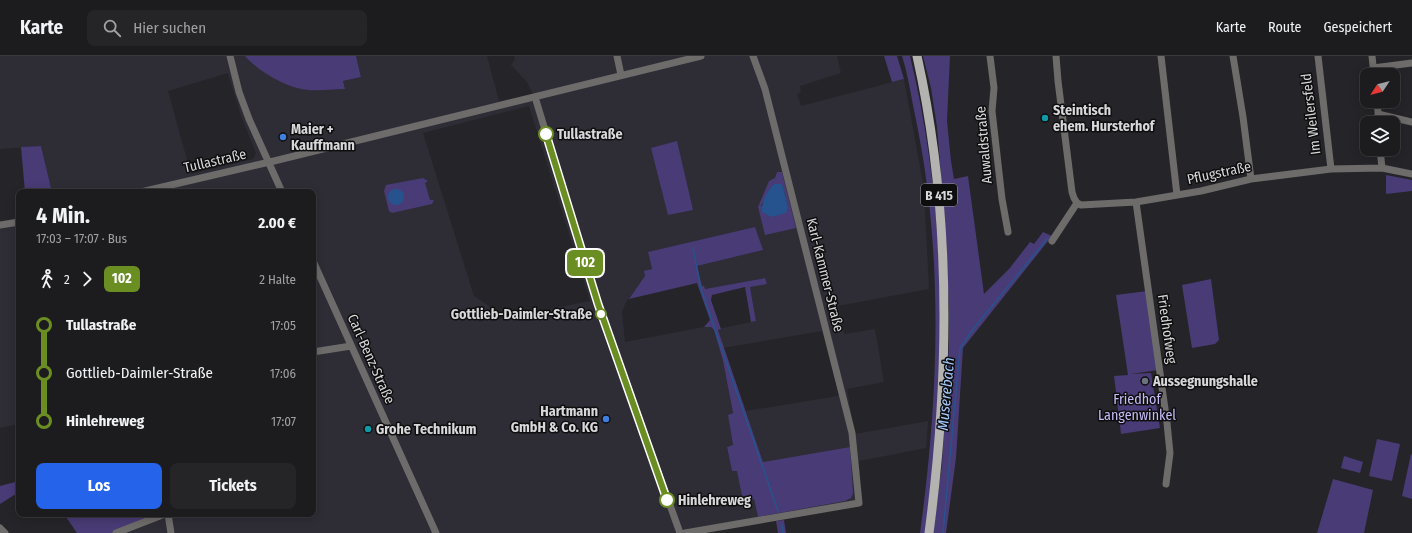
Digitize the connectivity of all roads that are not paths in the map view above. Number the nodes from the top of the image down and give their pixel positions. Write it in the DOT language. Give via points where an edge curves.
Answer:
graph roads {
  1 [pos="230,56"];
  2 [pos="617,56"];
  3 [pos="701,56"];
  4 [pos="753,56"];
  5 [pos="917,56"];
  6 [pos="990,56"];
  7 [pos="1056,56"];
  8 [pos="1161,56"];
  9 [pos="1233,56"];
  10 [pos="1318,56"];
  11 [pos="1372,56"];
  12 [pos="1412,63"];
  13 [pos="1374,68"];
  14 [pos="1391,68"];
  15 [pos="621,75"];
  16 [pos="535,97"];
  17 [pos="1378,108"];
  18 [pos="1378,114"];
  19 [pos="1412,122"];
  20 [pos="1381,156"];
  21 [pos="268,162"];
  22 [pos="1382,168"];
  23 [pos="1331,169"];
  24 [pos="1412,174"];
  25 [pos="1251,179"];
  26 [pos="154,189"];
  27 [pos="281,189"];
  28 [pos="1177,195"];
  29 [pos="1136,202"];
  30 [pos="1077,203"];
  31 [pos="16,222"];
  32 [pos="0,225"];
  33 [pos="1008,232"];
  34 [pos="1052,241"];
  35 [pos="316,268"];
  36 [pos="351,346"];
  37 [pos="316,352"];
  38 [pos="1166,484"];
  39 [pos="158,517"];
  40 [pos="167,517"];
  41 [pos="0,528"];
  42 [pos="5,533"];
  43 [pos="116,533"];
  44 [pos="171,533"];
  45 [pos="436,533"];
  46 [pos="680,533"];
  47 [pos="685,533"];
  48 [pos="929,533"];
  1 -- 21 [label="street" via="239,92"];
  2 -- 15 [label="street"];
  3 -- 15 [label="street, Tullastraße"];
  4 -- 47 [label="street, Karl-Kammer-Straße" via="765,89 852,433 859,502"];
  5 -- 48 [label="main road, B 415" via="937,176 943,243 945,321 941,418"];
  6 -- 33 [label="street, Auwaldstraße" via="994,88 992,111"];
  7 -- 30 [label="street" via="1072,192"];
  8 -- 28 [label="street"];
  9 -- 25 [label="street"];
  10 -- 23 [label="street, Im Weilersfeld"];
  11 -- 13 [label="street"];
  12 -- 14 [label="street"];
  15 -- 16 [label="street, Tullastraße"];
  16 -- 21 [label="street, Tullastraße"];
  16 -- 46 [label="street" via="598,304"];
  17 -- 18 [label="street"];
  18 -- 19 [label="street"];
  20 -- 22 [label="street"];
  21 -- 26 [label="street, Tullastraße"];
  21 -- 27 [label="street"];
  22 -- 23 [label="street, Pflugstraße"];
  22 -- 24 [label="street, Pflugstraße"];
  23 -- 25 [label="street, Pflugstraße"];
  25 -- 28 [label="street, Pflugstraße"];
  28 -- 29 [label="street, Pflugstraße"];
  29 -- 30 [label="street, Pflugstraße" via="1081,205"];
  29 -- 38 [label="street, Friedhofweg" via="1167,423 1170,453"];
  30 -- 34 [label="street"];
  31 -- 32 [label="street"];
  35 -- 36 [label="street, Carl-Benz-Straße"];
  36 -- 37 [label="street"];
  36 -- 45 [label="street, Carl-Benz-Straße"];
  39 -- 43 [label="street"];
  40 -- 44 [label="street"];
  41 -- 42 [label="street"];
}
